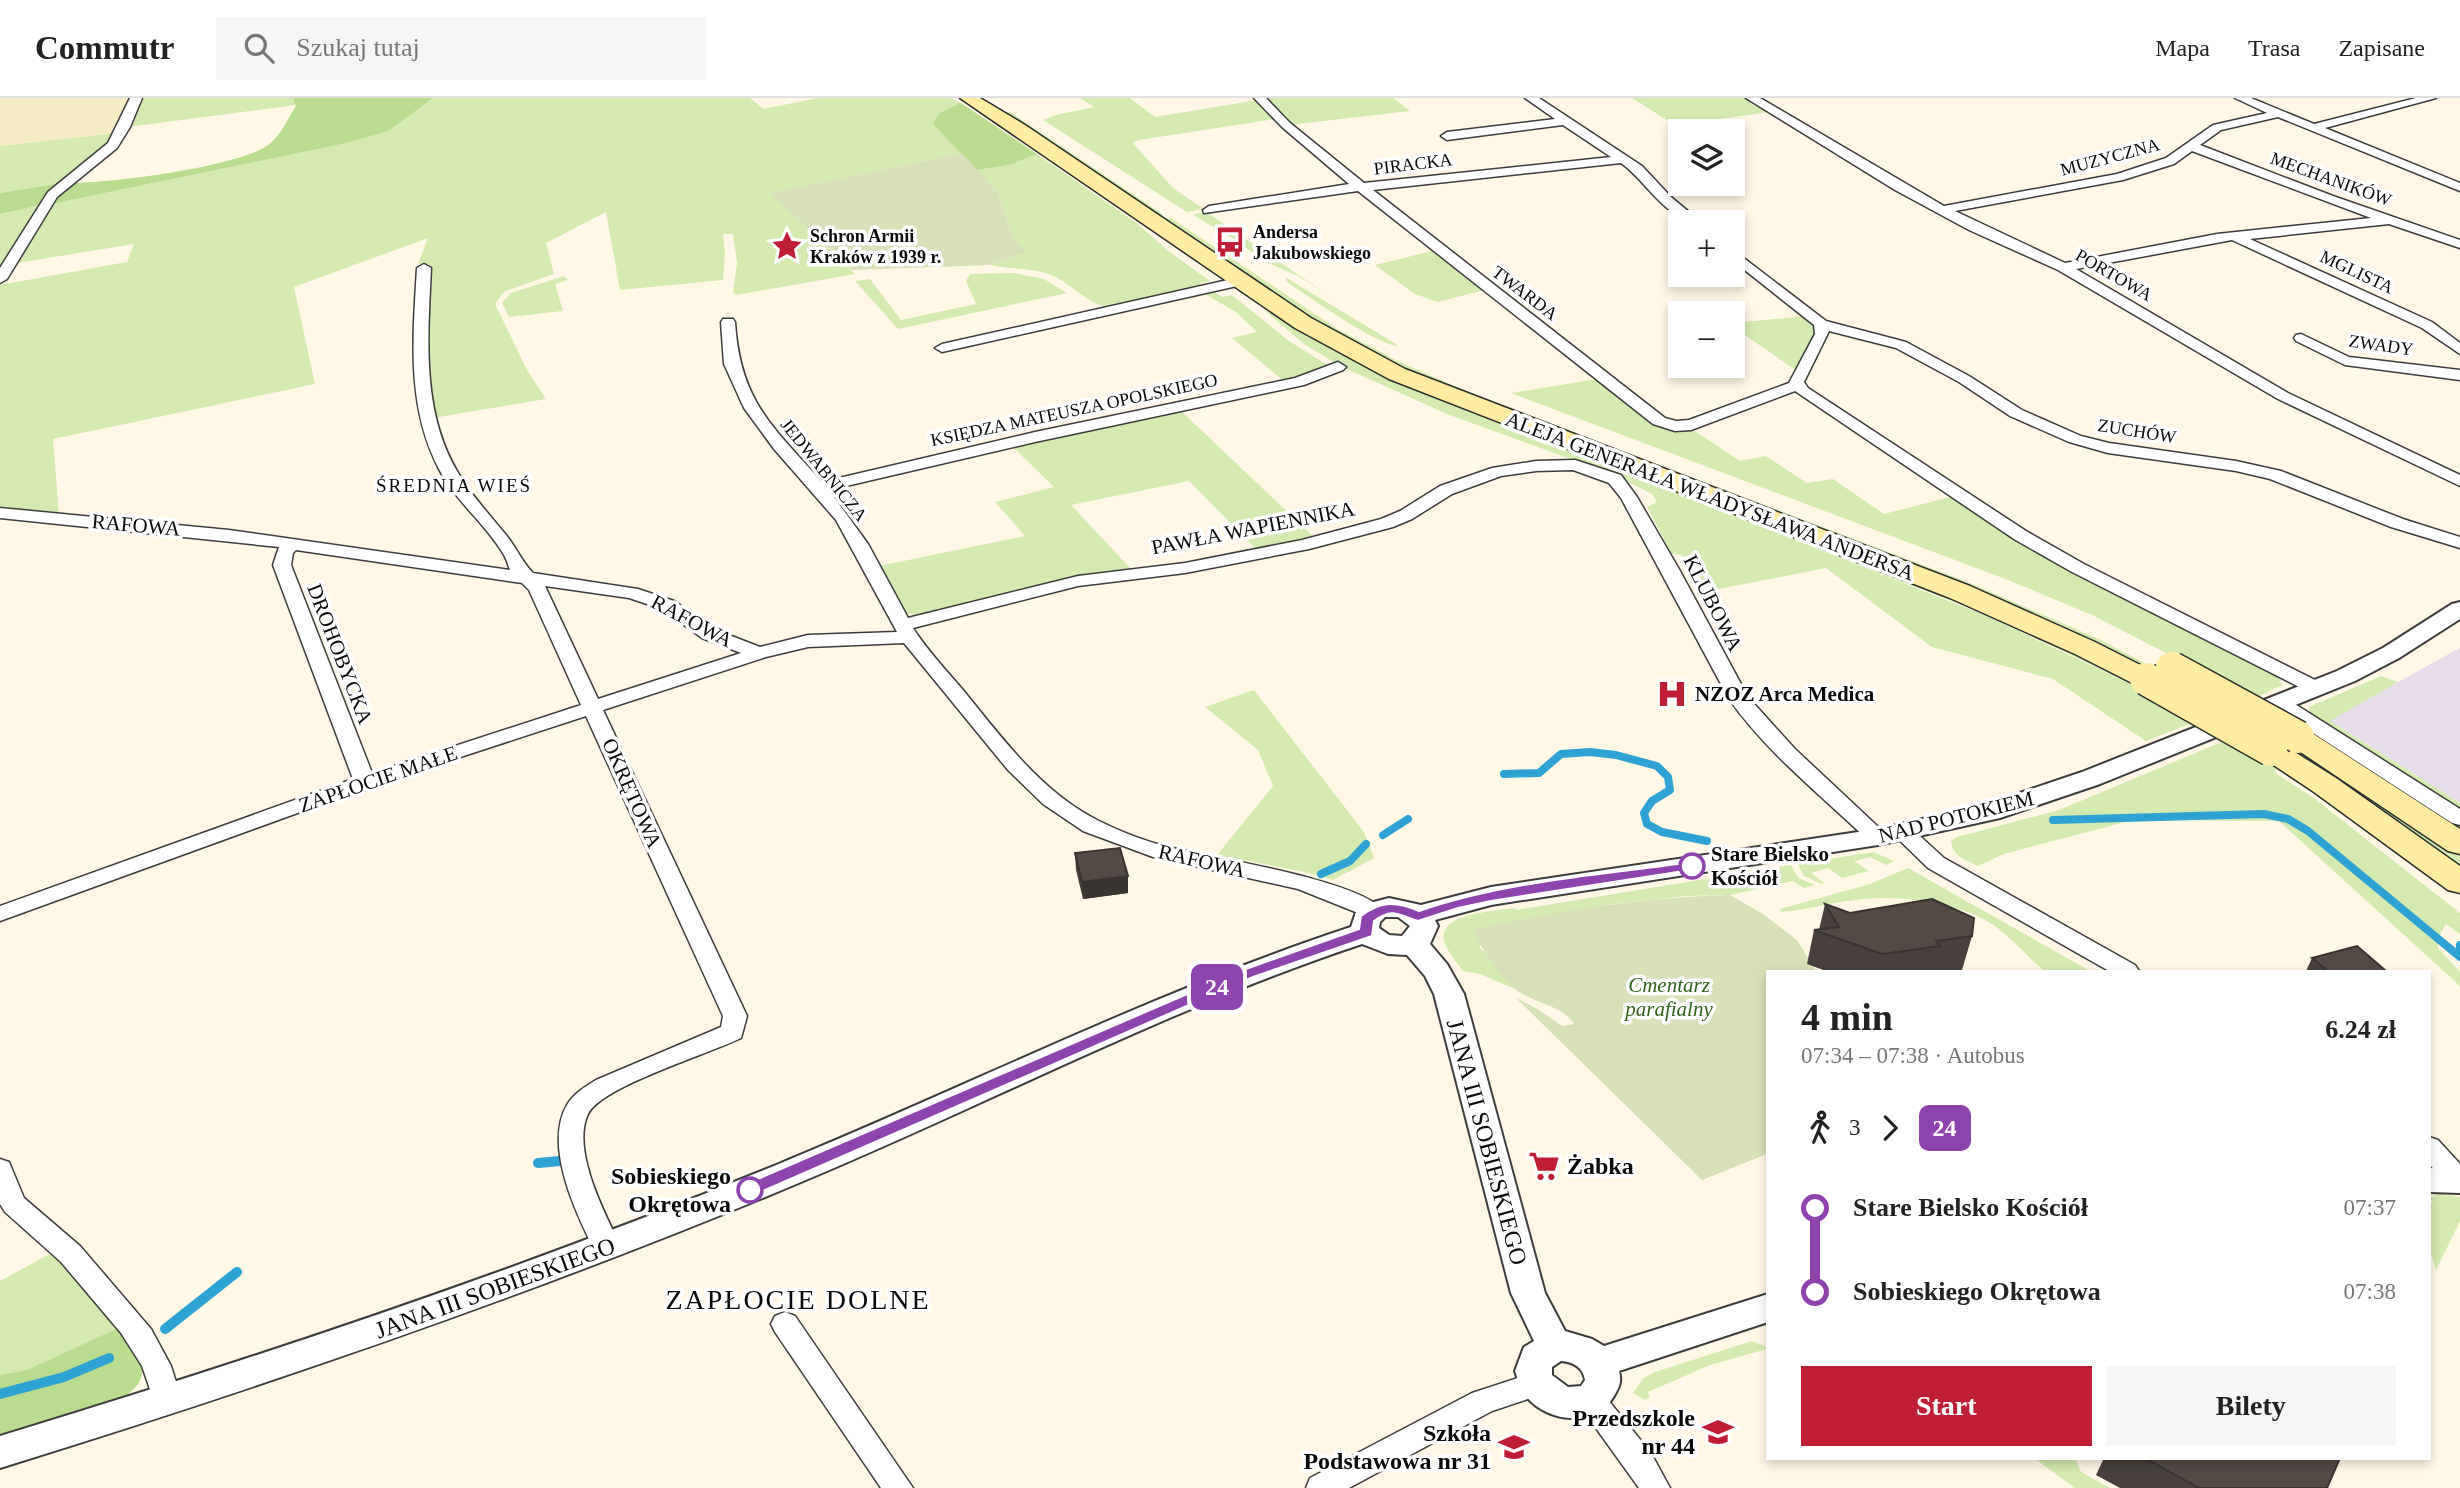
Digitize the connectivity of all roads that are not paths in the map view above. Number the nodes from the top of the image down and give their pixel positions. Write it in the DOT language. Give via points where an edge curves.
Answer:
graph roads {
  1 [pos="135,98"];
  2 [pos="968,98"];
  3 [pos="997,98"];
  4 [pos="1260,98"];
  5 [pos="1531,98"];
  6 [pos="1752,98"];
  7 [pos="2241,98"];
  8 [pos="2430,98"];
  9 [pos="2278,114"];
  10 [pos="1565,121"];
  11 [pos="2311,128"];
  12 [pos="1447,136"];
  13 [pos="2191,146"];
  14 [pos="1623,159"];
  15 [pos="1361,187"];
  16 [pos="2460,187"];
  17 [pos="1209,210"];
  18 [pos="1681,210"];
  19 [pos="1942,210"];
  20 [pos="2390,220"];
  21 [pos="2233,236"];
  22 [pos="2460,244"];
  23 [pos="1745,263"];
  24 [pos="2063,267"];
  25 [pos="424,268"];
  26 [pos="0,279"];
  27 [pos="1241,281"];
  28 [pos="728,322"];
  29 [pos="1821,324"];
  30 [pos="2301,338"];
  31 [pos="942,348"];
  32 [pos="2460,350"];
  33 [pos="1338,367"];
  34 [pos="2460,374"];
  35 [pos="1796,386"];
  36 [pos="1564,464"];
  37 [pos="2460,481"];
  38 [pos="818,488"];
  39 [pos="0,513"];
  40 [pos="2460,543"];
  41 [pos="292,544"];
  42 [pos="526,576"];
  43 [pos="2460,610"];
  44 [pos="905,631"];
  45 [pos="759,653"];
  46 [pos="2159,674"];
  47 [pos="2316,688"];
  48 [pos="2280,703"];
  49 [pos="594,709"];
  50 [pos="2284,744"];
  51 [pos="365,782"];
  52 [pos="2460,818"];
  53 [pos="1890,834"];
  54 [pos="2460,844"];
  55 [pos="2460,881"];
  56 [pos="0,914"];
  57 [pos="1370,922"];
  58 [pos="1415,929"];
  59 [pos="2125,970"];
  60 [pos="2431,1149"];
  61 [pos="0,1168"];
  62 [pos="2431,1180"];
  63 [pos="2460,1181"];
  64 [pos="607,1247"];
  65 [pos="1766,1309"];
  66 [pos="785,1324"];
  67 [pos="1554,1346"];
  68 [pos="1598,1363"];
  69 [pos="1536,1384"];
  70 [pos="1590,1399"];
  71 [pos="167,1401"];
  72 [pos="0,1452"];
  73 [pos="898,1488"];
  74 [pos="1321,1488"];
  75 [pos="1655,1488"];
  1 -- 26 [label="street" via="113,145 52,195"];
  2 -- 27 [label="main road, ALEJA GENERAŁA WŁADYSŁAWA ANDERSA"];
  3 -- 46 [label="main road, ALEJA GENERAŁA WŁADYSŁAWA ANDERSA" via="1372,342 1490,394 1979,579 2076,621"];
  4 -- 15 [label="street, TWARDA"];
  5 -- 10 [label="street"];
  6 -- 19 [label="street, PORTOWA"];
  7 -- 9 [label="street"];
  8 -- 11 [label="street"];
  9 -- 11 [label="street"];
  9 -- 13 [label="street, MUZYCZNA" via="2217,127"];
  10 -- 12 [label="street"];
  10 -- 14 [label="street"];
  11 -- 16 [label="street"];
  13 -- 19 [label="street, MUZYCZNA" via="2170,161 2119,177"];
  13 -- 20 [label="street, MECHANIKÓW"];
  14 -- 15 [label="street, PIRACKA"];
  14 -- 18 [label="street"];
  15 -- 17 [label="street, PIRACKA"];
  15 -- 35 [label="street, TWARDA" via="1665,424 1691,425"];
  19 -- 24 [label="street, PORTOWA"];
  20 -- 21 [label="street, MGLISTA"];
  20 -- 22 [label="street, MECHANIKÓW"];
  21 -- 24 [label="street, MGLISTA"];
  21 -- 32 [label="street, MGLISTA" via="2427,326"];
  23 -- 29 [label="street, ZUCHÓW"];
  24 -- 37 [label="street, PORTOWA" via="2283,396"];
  25 -- 42 [label="street, OKRĘTOWA" via="419,358 429,425 447,470"];
  27 -- 31 [label="street"];
  27 -- 46 [label="main road, ALEJA GENERAŁA WŁADYSŁAWA ANDERSA" via="1303,323 1397,374"];
  28 -- 38 [label="street, JEDWABNICZA" via="731,363 747,398 768,433"];
  29 -- 35 [label="street" via="1822,334"];
  29 -- 40 [label="street, ZUCHÓW" via="1900,345 2016,412 2075,439 2275,475"];
  30 -- 34 [label="street, ZWADY" via="2345,361"];
  33 -- 38 [label="street, KSIĘDZA MATEUSZA OPOLSKIEGO" via="1299,382"];
  35 -- 47 [label="street" via="2020,535"];
  36 -- 44 [label="street, PAWŁA WAPIENNIKA" via="1481,477 1446,490 1406,515 1339,537 1185,569 1078,581"];
  36 -- 53 [label="street, KLUBOWA" via="1595,470 1620,485 1751,716 1787,754"];
  38 -- 44 [label="street, JEDWABNICZA" via="843,518"];
  39 -- 41 [label="street, RAFOWA"];
  41 -- 42 [label="street, RAFOWA"];
  41 -- 51 [label="street, DROHOBYCKA" via="284,552 282,565"];
  42 -- 45 [label="street, RAFOWA" via="652,598 709,634"];
  42 -- 49 [label="street, OKRĘTOWA" via="537,587"];
  43 -- 47 [label="street, NAD POTOKIEM" via="2391,653"];
  44 -- 45 [label="street, RAFOWA" via="808,641"];
  44 -- 57 [label="street, RAFOWA" via="1022,775 1087,824 1154,851 1324,889"];
  45 -- 49 [label="street, ZAPŁOCIE MAŁE"];
  46 -- 50 [label="main road, ALEJA GENERAŁA WŁADYSŁAWA ANDERSA, bridge"];
  47 -- 48 [label="street, NAD POTOKIEM"];
  48 -- 52 [label="street"];
  48 -- 53 [label="street, NAD POTOKIEM" via="2037,798"];
  49 -- 51 [label="street, ZAPŁOCIE MAŁE"];
  49 -- 64 [label="street, OKRĘTOWA" via="735,1016 732,1032 607,1086 578,1109 572,1142 574,1164"];
  50 -- 54 [label="main road, ALEJA GENERAŁA WŁADYSŁAWA ANDERSA"];
  50 -- 55 [label="main road, ALEJA GENERAŁA WŁADYSŁAWA ANDERSA" via="2325,785"];
  51 -- 56 [label="street, ZAPŁOCIE MAŁE"];
  53 -- 58 [label="street, NAD POTOKIEM" via="1491,896 1455,904"];
  53 -- 59 [label="street, KLUBOWA"];
  57 -- 58 [label="street" via="1374,940 1386,945 1400,946"];
  57 -- 64 [label="street, JANA III SOBIESKIEGO" via="858,1145"];
  58 -- 67 [label="street, JANA III SOBIESKIEGO" via="1449,994 1528,1293"];
  60 -- 63 [label="street"];
  61 -- 71 [label="street" via="8,1197 21,1214 62,1245 144,1338 162,1374"];
  62 -- 63 [label="street"];
  64 -- 71 [label="street, JANA III SOBIESKIEGO" via="362,1337"];
  65 -- 68 [label="street"];
  66 -- 73 [label="street"];
  67 -- 68 [label="street" via="1578,1349"];
  67 -- 69 [label="street" via="1535,1361"];
  68 -- 70 [label="street" via="1601,1386"];
  69 -- 70 [label="street" via="1560,1402"];
  69 -- 74 [label="street" via="1482,1402"];
  70 -- 75 [label="street"];
  71 -- 72 [label="street, JANA III SOBIESKIEGO"];
}
